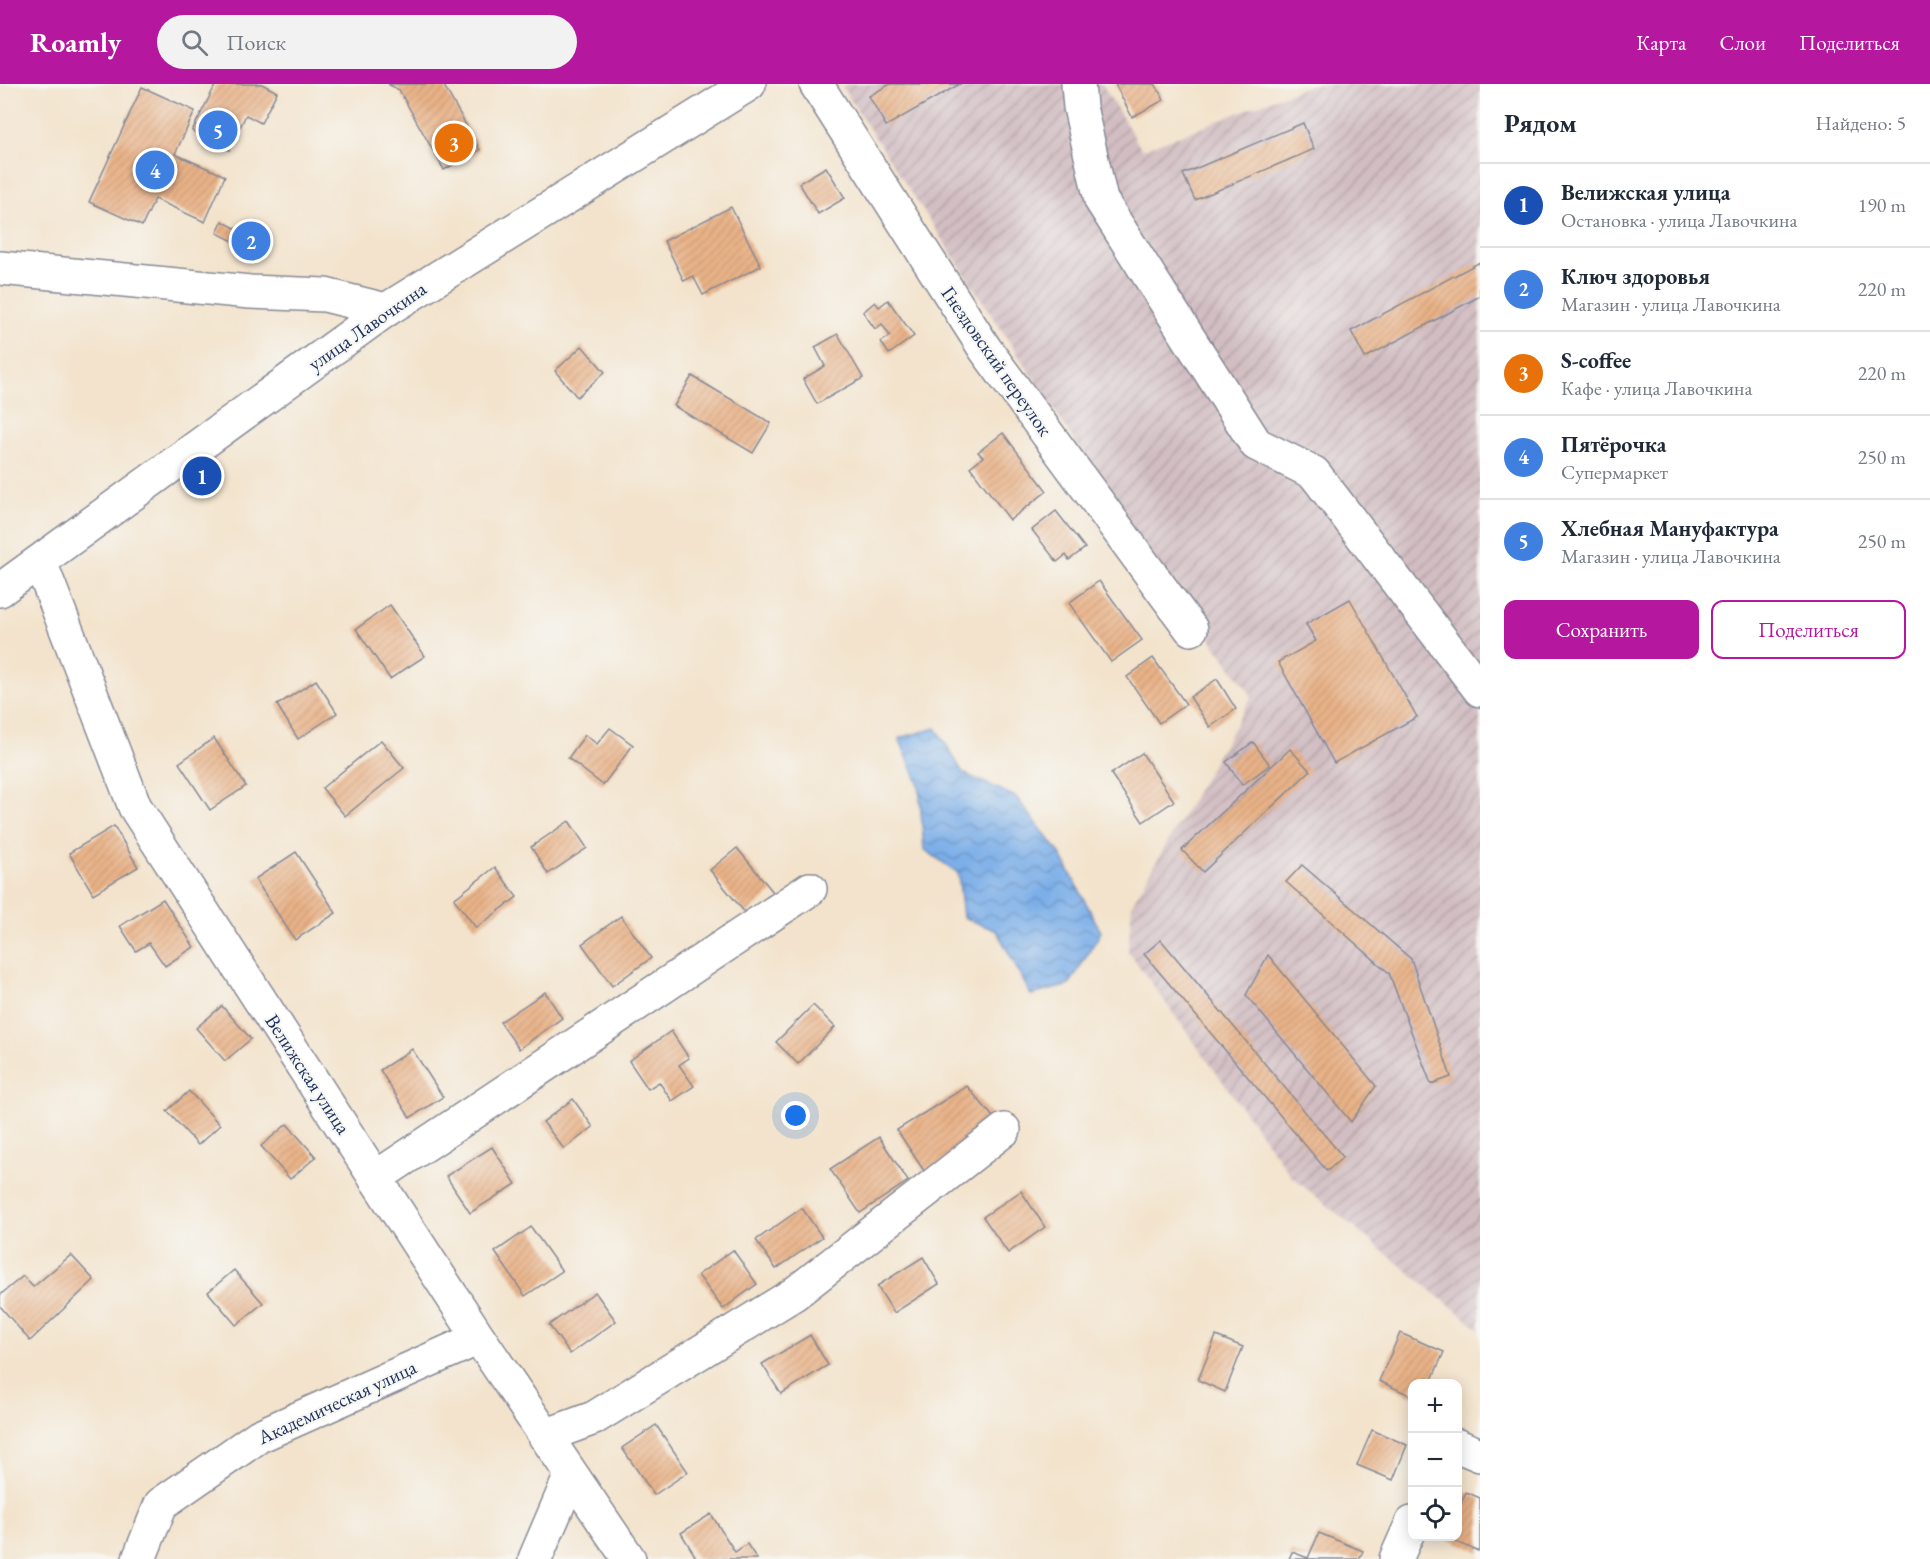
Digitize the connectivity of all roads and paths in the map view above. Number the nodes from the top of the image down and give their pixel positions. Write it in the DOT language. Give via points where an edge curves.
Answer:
graph roads {
  1 [pos="749,84"];
  2 [pos="816,84"];
  3 [pos="1078,84"];
  4 [pos="0,268"];
  5 [pos="386,310"];
  6 [pos="40,562"];
  7 [pos="0,590"];
  8 [pos="1191,629"];
  9 [pos="1480,690"];
  10 [pos="810,889"];
  11 [pos="1004,1130"];
  12 [pos="375,1178"];
  13 [pos="479,1338"];
  14 [pos="545,1436"];
  15 [pos="1462,1448"];
  16 [pos="1480,1455"];
  17 [pos="571,1475"];
  18 [pos="1408,1534"];
  19 [pos="139,1559"];
  20 [pos="534,1559"];
  21 [pos="629,1559"];
  22 [pos="1396,1559"];
  1 -- 5 [label="street, улица Лавочкина"];
  2 -- 8 [label="street, Гнездовский переулок" via="986,349"];
  3 -- 9 [label="street" via="1101,200 1256,444 1314,473"];
  4 -- 5 [label="street" via="250,292 326,295"];
  5 -- 6 [label="street, улица Лавочкина"];
  6 -- 7 [label="street, улица Лавочкина"];
  6 -- 12 [label="street, Велижская улица" via="135,807"];
  10 -- 12 [label="street"];
  11 -- 14 [label="street" via="794,1294 594,1418"];
  12 -- 13 [label="street, Велижская улица"];
  13 -- 14 [label="street, Велижская улица"];
  13 -- 19 [label="street, Академическая улица" via="258,1436 161,1504"];
  14 -- 17 [label="street, Велижская улица"];
  15 -- 16 [label="street"];
  17 -- 20 [label="street"];
  17 -- 21 [label="street, Велижская улица"];
  18 -- 22 [label="street"];
}
